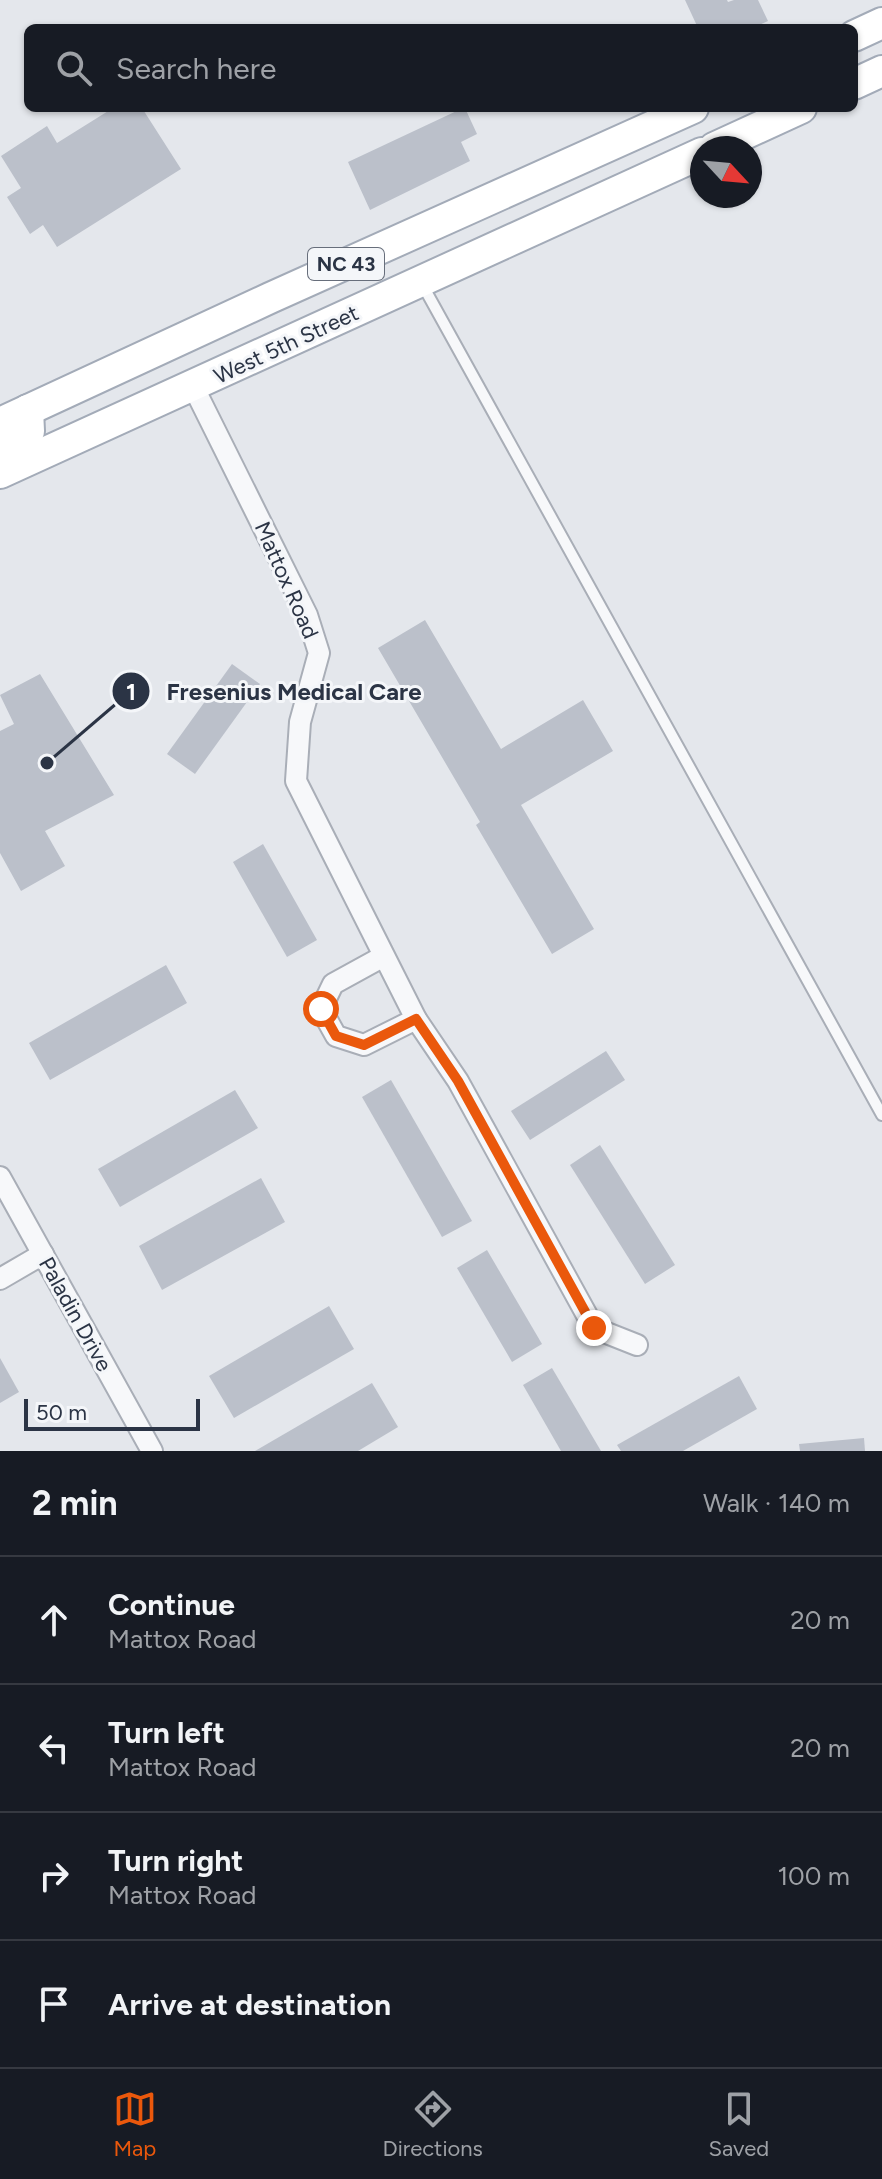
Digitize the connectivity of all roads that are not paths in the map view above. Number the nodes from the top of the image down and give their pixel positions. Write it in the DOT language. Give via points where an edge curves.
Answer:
graph roads {
  1 [pos="882,23"];
  2 [pos="858,34"];
  3 [pos="882,71"];
  4 [pos="858,82"];
  5 [pos="684,112"];
  6 [pos="792,112"];
  7 [pos="740,136"];
  8 [pos="690,159"];
  9 [pos="421,282"];
  10 [pos="193,386"];
  11 [pos="28,410"];
  12 [pos="0,423"];
  13 [pos="0,448"];
  14 [pos="0,473"];
  15 [pos="384,956"];
  16 [pos="416,1019"];
  17 [pos="882,1115"];
  18 [pos="0,1177"];
  19 [pos="43,1254"];
  20 [pos="0,1279"];
  21 [pos="637,1345"];
  22 [pos="152,1451"];
  1 -- 2 [label="main road"];
  3 -- 4 [label="main road"];
  5 -- 11 [label="main road, NC 43"];
  6 -- 7 [label="main road"];
  8 -- 9 [label="main road, West 5th Street / NC 43"];
  9 -- 10 [label="main road, West 5th Street / NC 43"];
  9 -- 17 [label="lane"];
  10 -- 14 [label="main road, West 5th Street / NC 43"];
  10 -- 15 [label="street, Mattox Road" via="307,615 319,653 300,722 296,781"];
  11 -- 12 [label="main road, NC 43"];
  11 -- 13 [label="main road" via="29,431"];
  15 -- 16 [label="street, Mattox Road"];
  15 -- 16 [label="street" via="333,984 321,1009 336,1036 364,1045"];
  16 -- 21 [label="street, Mattox Road" via="458,1081 594,1328"];
  18 -- 19 [label="street, Paladin Drive"];
  19 -- 20 [label="street"];
  19 -- 22 [label="street, Paladin Drive"];
}
